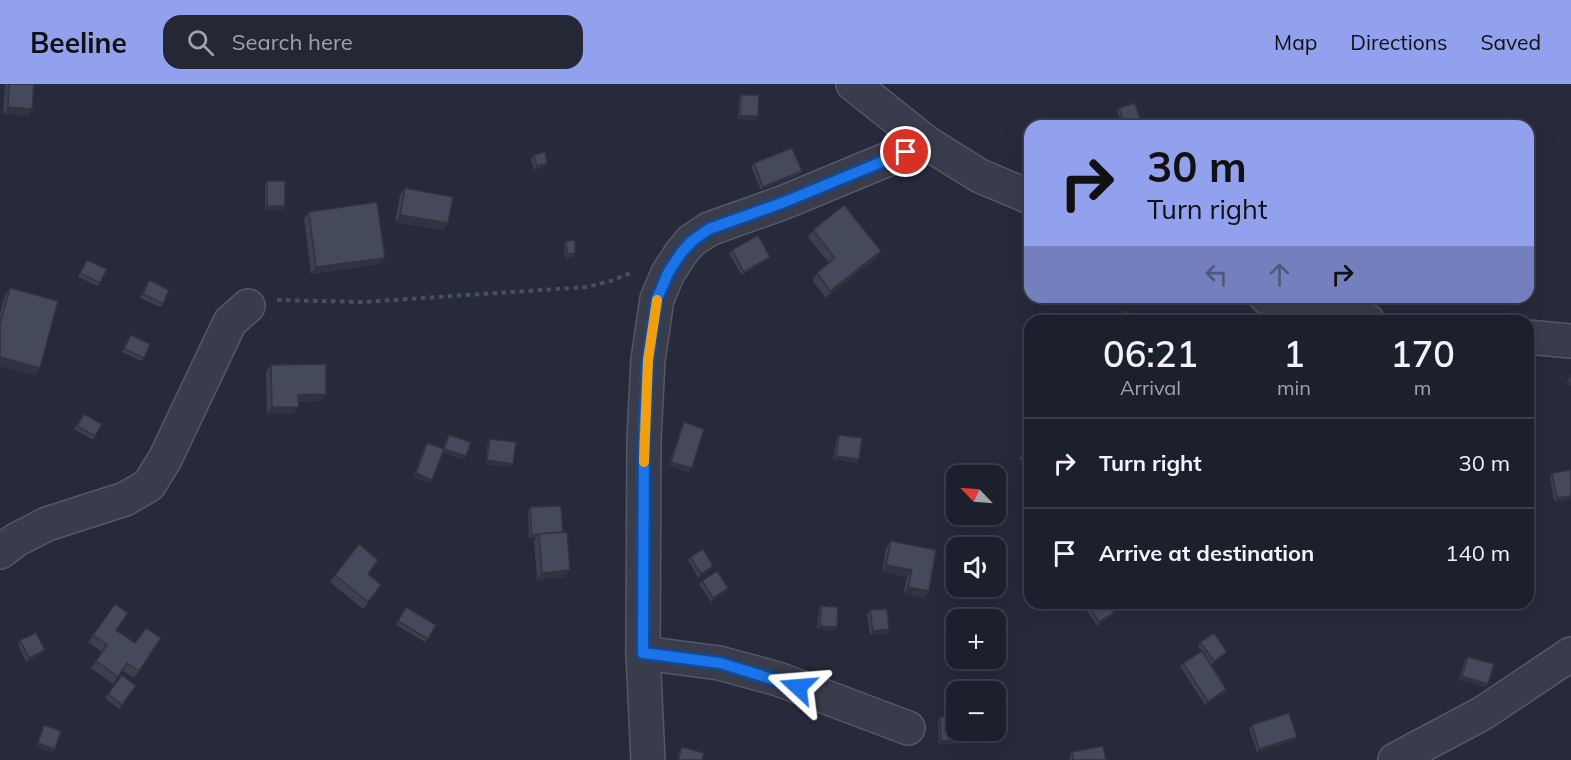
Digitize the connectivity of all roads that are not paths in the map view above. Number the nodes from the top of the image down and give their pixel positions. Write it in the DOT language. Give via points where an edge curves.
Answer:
graph roads {
  1 [pos="852,84"];
  2 [pos="927,143"];
  3 [pos="1024,194"];
  4 [pos="1288,303"];
  5 [pos="248,306"];
  6 [pos="1336,315"];
  7 [pos="1534,337"];
  8 [pos="1571,340"];
  9 [pos="0,552"];
  10 [pos="643,653"];
  11 [pos="1571,654"];
  12 [pos="908,728"];
  13 [pos="648,760"];
  14 [pos="1395,760"];
  1 -- 2 [label="street"];
  2 -- 3 [label="street" via="980,176"];
  2 -- 10 [label="street" via="709,229 692,241 668,273 657,299 648,360"];
  4 -- 6 [label="street"];
  5 -- 9 [label="street" via="230,322 165,459 149,484 124,499 47,524"];
  7 -- 8 [label="street"];
  10 -- 12 [label="street" via="720,663 778,679"];
  10 -- 13 [label="street"];
  11 -- 14 [label="street" via="1483,713"];
}
